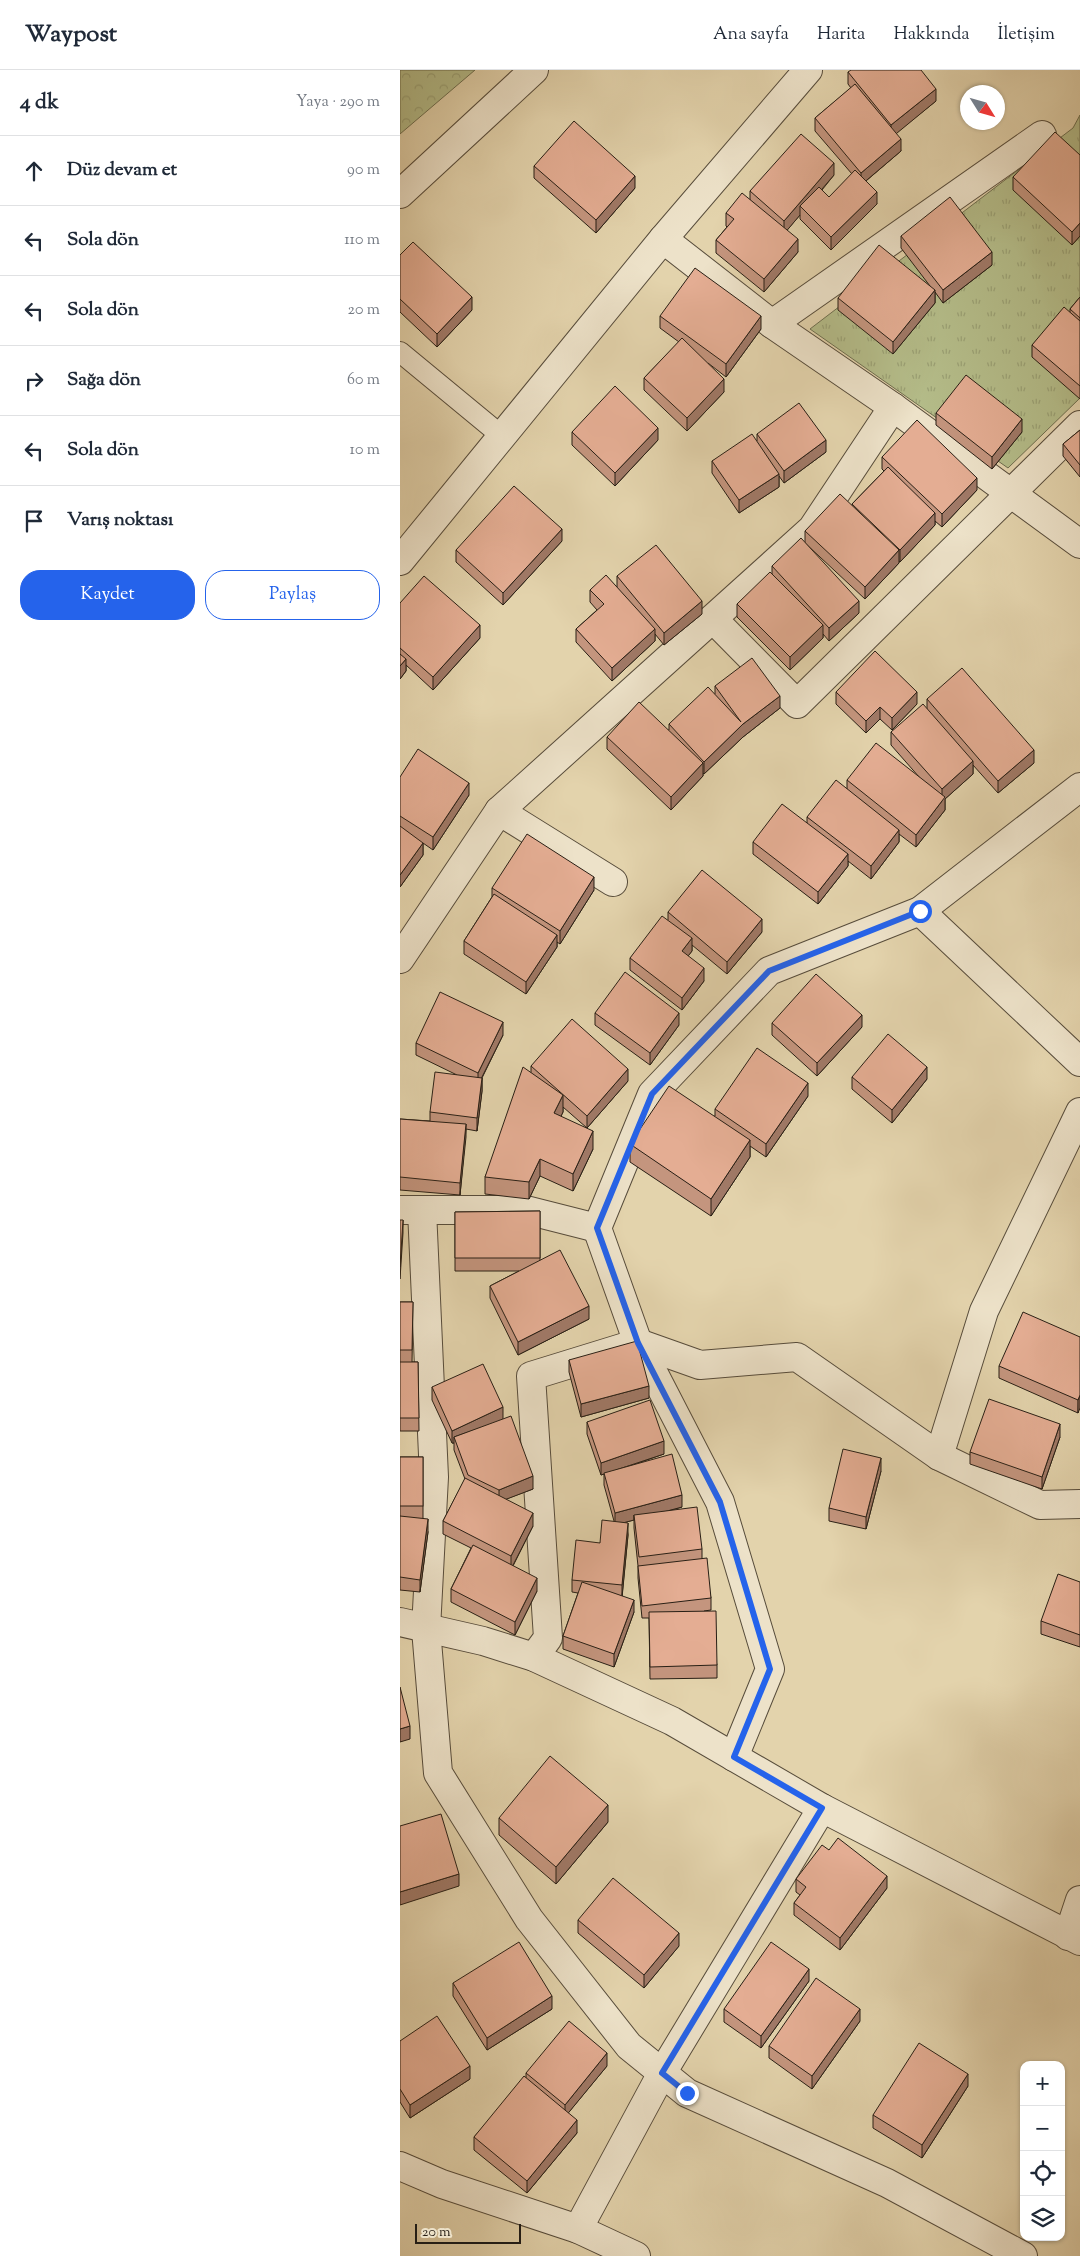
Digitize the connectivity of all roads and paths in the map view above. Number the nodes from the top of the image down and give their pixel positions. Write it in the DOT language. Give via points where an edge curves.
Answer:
graph roads {
  1 [pos="534,70"];
  2 [pos="808,70"];
  3 [pos="1042,135"];
  4 [pos="400,194"];
  5 [pos="664,239"];
  6 [pos="772,324"];
  7 [pos="400,352"];
  8 [pos="893,407"];
  9 [pos="1080,425"];
  10 [pos="503,437"];
  11 [pos="1010,492"];
  12 [pos="1080,544"];
  13 [pos="400,561"];
  14 [pos="713,619"];
  15 [pos="1080,787"];
  16 [pos="499,812"];
  17 [pos="613,882"];
  18 [pos="920,911"];
  19 [pos="400,959"];
  20 [pos="1080,1062"];
  21 [pos="1080,1112"];
  22 [pos="411,1210"];
  23 [pos="597,1228"];
  24 [pos="638,1343"];
  25 [pos="939,1456"];
  26 [pos="1080,1504"];
  27 [pos="400,1622"];
  28 [pos="426,1629"];
  29 [pos="534,1657"];
  30 [pos="734,1757"];
  31 [pos="822,1808"];
  32 [pos="1080,1900"];
  33 [pos="1074,1938"];
  34 [pos="662,2073"];
  35 [pos="400,2166"];
  36 [pos="578,2229"];
  37 [pos="636,2256"];
  38 [pos="1023,2256"];
  1 -- 4 [label="street"];
  2 -- 5 [label="street"];
  3 -- 6 [label="street"];
  5 -- 6 [label="street"];
  5 -- 10 [label="street"];
  6 -- 8 [label="street"];
  7 -- 10 [label="lane"];
  8 -- 11 [label="street"];
  8 -- 14 [label="street" via="812,529"];
  9 -- 11 [label="street"];
  10 -- 13 [label="street"];
  11 -- 12 [label="street"];
  11 -- 14 [label="street" via="797,704"];
  14 -- 16 [label="street"];
  15 -- 18 [label="street"];
  16 -- 17 [label="street"];
  16 -- 19 [label="street"];
  18 -- 20 [label="street"];
  18 -- 23 [label="street" via="769,971 652,1094"];
  21 -- 25 [label="street" via="984,1311"];
  22 -- 23 [label="street" via="526,1210"];
  22 -- 28 [label="street" via="434,1477"];
  23 -- 24 [label="street"];
  24 -- 25 [label="street" via="700,1365 797,1357"];
  24 -- 29 [label="street" via="531,1376 548,1638"];
  24 -- 30 [label="street" via="720,1502 770,1669"];
  25 -- 26 [label="street" via="1040,1505"];
  27 -- 28 [label="street"];
  28 -- 29 [label="street"];
  28 -- 34 [label="street" via="438,1774 529,1919 629,2046"];
  29 -- 30 [label="street" via="672,1721"];
  30 -- 31 [label="street"];
  31 -- 33 [label="street"];
  31 -- 34 [label="street"];
  32 -- 33 [label="street"];
  34 -- 36 [label="street"];
  34 -- 38 [label="street" via="687,2093 887,2183"];
  35 -- 36 [label="street" via="442,2184"];
  36 -- 37 [label="street"];
}
